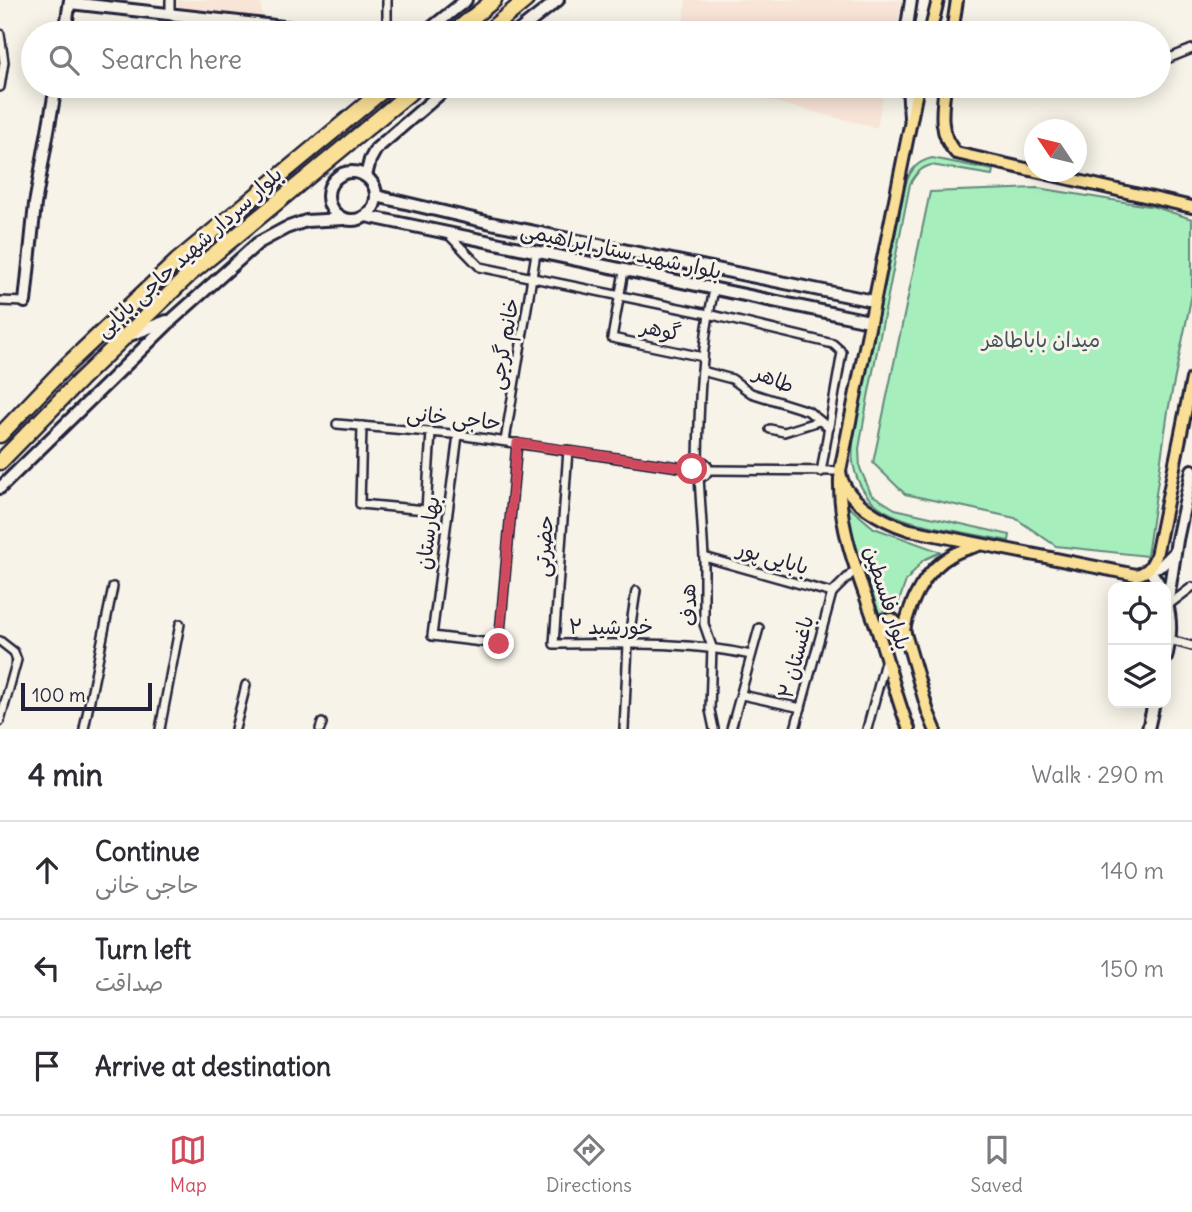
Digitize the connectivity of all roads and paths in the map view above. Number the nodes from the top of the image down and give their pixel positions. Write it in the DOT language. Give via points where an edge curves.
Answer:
graph roads {
  1 [pos="170,0"];
  2 [pos="387,0"];
  3 [pos="466,0"];
  4 [pos="494,0"];
  5 [pos="527,0"];
  6 [pos="558,0"];
  7 [pos="911,0"];
  8 [pos="931,0"];
  9 [pos="938,0"];
  10 [pos="959,0"];
  11 [pos="70,1"];
  12 [pos="170,14"];
  13 [pos="67,21"];
  14 [pos="232,21"];
  15 [pos="387,21"];
  16 [pos="440,21"];
  17 [pos="468,21"];
  18 [pos="501,21"];
  19 [pos="531,21"];
  20 [pos="908,21"];
  21 [pos="931,21"];
  22 [pos="933,21"];
  23 [pos="953,21"];
  24 [pos="0,34"];
  25 [pos="1192,49"];
  26 [pos="1171,57"];
  27 [pos="0,86"];
  28 [pos="54,98"];
  29 [pos="374,98"];
  30 [pos="403,98"];
  31 [pos="435,98"];
  32 [pos="909,98"];
  33 [pos="915,98"];
  34 [pos="944,98"];
  35 [pos="910,123"];
  36 [pos="366,176"];
  37 [pos="376,196"];
  38 [pos="1192,206"];
  39 [pos="366,216"];
  40 [pos="344,219"];
  41 [pos="449,235"];
  42 [pos="536,253"];
  43 [pos="624,271"];
  44 [pos="532,279"];
  45 [pos="714,290"];
  46 [pos="843,295"];
  47 [pos="620,296"];
  48 [pos="0,301"];
  49 [pos="873,301"];
  50 [pos="25,302"];
  51 [pos="708,314"];
  52 [pos="836,315"];
  53 [pos="174,318"];
  54 [pos="869,321"];
  55 [pos="124,337"];
  56 [pos="703,357"];
  57 [pos="702,371"];
  58 [pos="1192,379"];
  59 [pos="819,421"];
  60 [pos="337,424"];
  61 [pos="362,426"];
  62 [pos="829,428"];
  63 [pos="770,429"];
  64 [pos="431,432"];
  65 [pos="1,433"];
  66 [pos="458,435"];
  67 [pos="505,441"];
  68 [pos="517,443"];
  69 [pos="568,450"];
  70 [pos="698,462"];
  71 [pos="0,463"];
  72 [pos="692,469"];
  73 [pos="708,470"];
  74 [pos="1192,470"];
  75 [pos="821,472"];
  76 [pos="840,474"];
  77 [pos="699,477"];
  78 [pos="0,488"];
  79 [pos="981,545"];
  80 [pos="1176,551"];
  81 [pos="704,557"];
  82 [pos="1149,569"];
  83 [pos="855,570"];
  84 [pos="1158,582"];
  85 [pos="1171,582"];
  86 [pos="1192,586"];
  87 [pos="113,587"];
  88 [pos="636,591"];
  89 [pos="832,593"];
  90 [pos="1171,600"];
  91 [pos="180,624"];
  92 [pos="759,628"];
  93 [pos="904,630"];
  94 [pos="879,635"];
  95 [pos="1171,640"];
  96 [pos="0,641"];
  97 [pos="554,644"];
  98 [pos="628,644"];
  99 [pos="1192,646"];
  100 [pos="712,647"];
  101 [pos="751,655"];
  102 [pos="886,658"];
  103 [pos="246,685"];
  104 [pos="742,695"];
  105 [pos="801,708"];
  106 [pos="1153,708"];
  107 [pos="0,721"];
  108 [pos="84,729"];
  109 [pos="160,729"];
  110 [pos="235,729"];
  111 [pos="624,729"];
  112 [pos="714,729"];
  113 [pos="731,729"];
  114 [pos="795,729"];
  115 [pos="867,729"];
  116 [pos="909,729"];
  117 [pos="935,729"];
  118 [pos="1148,729"];
  1 -- 12 [label="street"];
  2 -- 15 [label="street"];
  3 -- 16 [label="main road"];
  4 -- 17 [label="highway"];
  5 -- 18 [label="highway"];
  6 -- 19 [label="main road"];
  7 -- 20 [label="main road"];
  8 -- 21 [label="main road"];
  9 -- 22 [label="main road"];
  10 -- 23 [label="main road"];
  11 -- 12 [label="main road"];
  11 -- 13 [label="main road"];
  12 -- 14 [label="main road"];
  24 -- 27 [label="street" via="4,62"];
  25 -- 26 [label="street"];
  28 -- 50 [label="main road" via="35,204"];
  29 -- 65 [label="highway, بلوار سردار شهید حاجی بابایی" via="177,261"];
  30 -- 55 [label="highway, بلوار سردار شهید حاجی بابایی" via="189,275"];
  31 -- 36 [label="main road" via="376,149"];
  32 -- 35 [label="main road"];
  33 -- 35 [label="main road"];
  34 -- 38 [label="main road" via="942,128 956,153"];
  35 -- 49 [label="main road"];
  36 -- 37 [label="main road"];
  36 -- 40 [label="main road" via="342,174 331,185 332,209"];
  37 -- 39 [label="main road"];
  37 -- 46 [label="main road, بلوار شهید ستار ابراهیمی"];
  39 -- 40 [label="main road"];
  39 -- 41 [label="main road, بلوار شهید ستار ابراهیمی"];
  40 -- 53 [label="main road" via="306,221 258,243"];
  41 -- 42 [label="main road, بلوار شهید ستار ابراهیمی"];
  41 -- 44 [label="street" via="480,267"];
  42 -- 43 [label="main road, بلوار شهید ستار ابراهیمی"];
  42 -- 44 [label="street, خانم گرجی"];
  43 -- 45 [label="main road, بلوار شهید ستار ابراهیمی"];
  43 -- 47 [label="street"];
  44 -- 47 [label="street"];
  44 -- 67 [label="street, خانم گرجی"];
  45 -- 51 [label="street"];
  45 -- 52 [label="main road, بلوار شهید ستار ابراهیمی"];
  46 -- 49 [label="main road, بلوار شهید ستار ابراهیمی"];
  46 -- 52 [label="main road" via="846,306"];
  47 -- 51 [label="street"];
  47 -- 56 [label="street, گوهر" via="612,338"];
  48 -- 50 [label="street"];
  49 -- 54 [label="main road"];
  51 -- 56 [label="street"];
  51 -- 62 [label="street" via="833,344 842,352"];
  52 -- 54 [label="main road, بلوار شهید ستار ابراهیمی"];
  53 -- 55 [label="main road"];
  53 -- 78 [label="main road"];
  54 -- 76 [label="main road"];
  55 -- 71 [label="highway, بلوار سردار شهید حاجی بابایی"];
  56 -- 57 [label="street"];
  57 -- 59 [label="street, طاهر" via="808,411"];
  57 -- 70 [label="street"];
  58 -- 82 [label="main road" via="1156,555"];
  59 -- 62 [label="street, طاهر"];
  59 -- 63 [label="street" via="784,432"];
  60 -- 61 [label="street, حاجی خانی"];
  61 -- 64 [label="street, حاجی خانی"];
  61 -- 64 [label="street" via="360,504 426,510"];
  62 -- 75 [label="street"];
  64 -- 66 [label="street, حاجی خانی"];
  66 -- 67 [label="street, حاجی خانی"];
  66 -- 68 [label="street, بهارستان" via="432,636 499,644"];
  67 -- 68 [label="street, حاجی خانی"];
  68 -- 69 [label="street, حاجی خانی"];
  69 -- 72 [label="street, حاجی خانی"];
  69 -- 97 [label="street, حضرتی"];
  70 -- 72 [label="street"];
  70 -- 73 [label="street" via="705,463"];
  72 -- 77 [label="street"];
  73 -- 75 [label="street"];
  73 -- 77 [label="street"];
  74 -- 80 [label="main road"];
  75 -- 76 [label="street"];
  76 -- 79 [label="main road" via="859,502 889,524"];
  76 -- 83 [label="main road, بلوار فلسطین" via="842,516"];
  77 -- 81 [label="street, هدف"];
  79 -- 82 [label="main road" via="1136,575"];
  79 -- 93 [label="main road, بلوار فلسطین" via="952,555 929,574 913,600"];
  80 -- 82 [label="main road" via="1162,565"];
  80 -- 85 [label="main road"];
  81 -- 89 [label="street, بابایی پور"];
  81 -- 100 [label="street, هدف" via="704,624"];
  82 -- 84 [label="main road"];
  83 -- 89 [label="street"];
  83 -- 94 [label="main road, بلوار فلسطین"];
  86 -- 90 [label="street"];
  87 -- 108 [label="street"];
  88 -- 98 [label="street"];
  89 -- 105 [label="street, باغستان ۲"];
  91 -- 109 [label="street"];
  92 -- 101 [label="street"];
  93 -- 94 [label="main road" via="885,620"];
  93 -- 117 [label="main road, بلوار فلسطین"];
  94 -- 102 [label="main road, بلوار فلسطین"];
  95 -- 99 [label="street"];
  96 -- 107 [label="street" via="18,660"];
  97 -- 98 [label="street, خورشید ۲"];
  98 -- 100 [label="street, خورشید ۲"];
  98 -- 111 [label="street"];
  100 -- 101 [label="street, خورشید ۲"];
  100 -- 112 [label="street, هدف" via="710,710"];
  101 -- 104 [label="street"];
  102 -- 115 [label="street"];
  102 -- 116 [label="main road, بلوار فلسطین"];
  103 -- 110 [label="street"];
  104 -- 105 [label="street"];
  104 -- 113 [label="street"];
  105 -- 114 [label="street, باغستان ۲"];
  106 -- 118 [label="main road"];
}
